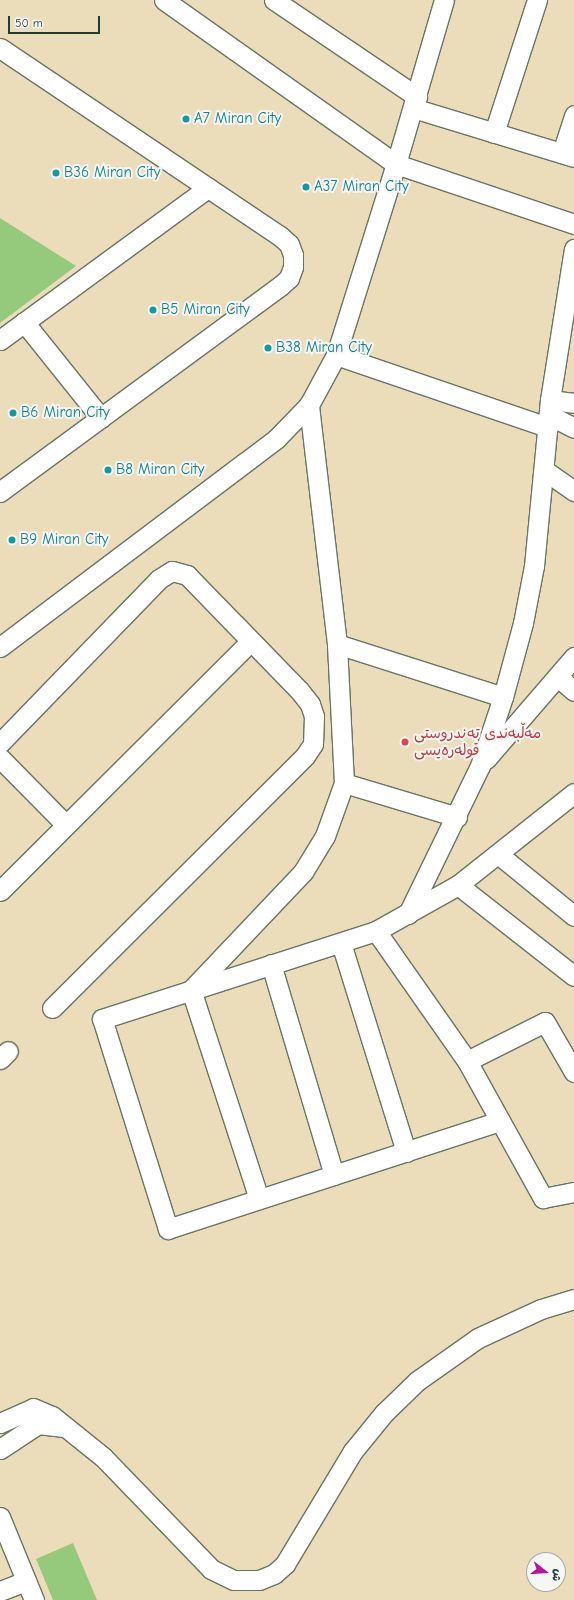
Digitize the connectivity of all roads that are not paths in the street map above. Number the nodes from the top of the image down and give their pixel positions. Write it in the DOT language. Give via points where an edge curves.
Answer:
graph roads {
  1 [pos="164,0"];
  2 [pos="274,0"];
  3 [pos="537,0"];
  4 [pos="442,1"];
  5 [pos="0,48"];
  6 [pos="415,103"];
  7 [pos="574,115"];
  8 [pos="494,134"];
  9 [pos="568,155"];
  10 [pos="396,164"];
  11 [pos="208,188"];
  12 [pos="574,224"];
  13 [pos="574,249"];
  14 [pos="569,320"];
  15 [pos="24,322"];
  16 [pos="0,340"];
  17 [pos="336,355"];
  18 [pos="574,403"];
  19 [pos="309,405"];
  20 [pos="549,414"];
  21 [pos="101,418"];
  22 [pos="574,428"];
  23 [pos="544,470"];
  24 [pos="574,491"];
  25 [pos="0,492"];
  26 [pos="250,642"];
  27 [pos="337,644"];
  28 [pos="0,647"];
  29 [pos="574,657"];
  30 [pos="558,677"];
  31 [pos="574,691"];
  32 [pos="504,697"];
  33 [pos="0,743"];
  34 [pos="0,758"];
  35 [pos="480,766"];
  36 [pos="344,783"];
  37 [pos="574,793"];
  38 [pos="457,817"];
  39 [pos="66,825"];
  40 [pos="498,854"];
  41 [pos="458,885"];
  42 [pos="0,891"];
  43 [pos="408,914"];
  44 [pos="574,916"];
  45 [pos="376,931"];
  46 [pos="341,943"];
  47 [pos="271,964"];
  48 [pos="574,976"];
  49 [pos="191,990"];
  50 [pos="52,1008"];
  51 [pos="467,1061"];
  52 [pos="574,1072"];
  53 [pos="500,1121"];
  54 [pos="406,1152"];
  55 [pos="334,1175"];
  56 [pos="574,1192"];
  57 [pos="259,1199"];
  58 [pos="574,1299"];
  59 [pos="0,1423"];
  60 [pos="71,1429"];
  61 [pos="0,1449"];
  62 [pos="2,1525"];
  63 [pos="26,1581"];
  64 [pos="0,1591"];
  65 [pos="34,1600"];
  1 -- 10 [label="street"];
  2 -- 6 [label="street"];
  3 -- 8 [label="street"];
  4 -- 6 [label="street"];
  5 -- 11 [label="street"];
  6 -- 8 [label="street"];
  6 -- 10 [label="street"];
  7 -- 9 [label="street"];
  8 -- 9 [label="street"];
  10 -- 12 [label="street"];
  10 -- 17 [label="street"];
  11 -- 15 [label="street"];
  11 -- 21 [label="street" via="288,244 293,255 293,267 289,278"];
  13 -- 14 [label="street"];
  14 -- 20 [label="street"];
  15 -- 16 [label="street"];
  15 -- 21 [label="street"];
  17 -- 19 [label="street"];
  17 -- 20 [label="street"];
  18 -- 20 [label="street"];
  19 -- 27 [label="street"];
  19 -- 28 [label="street" via="276,440"];
  20 -- 22 [label="street"];
  20 -- 23 [label="street"];
  21 -- 25 [label="street"];
  23 -- 24 [label="street"];
  23 -- 32 [label="street" via="534,566 523,624"];
  26 -- 33 [label="street" via="187,575 180,571 164,574"];
  26 -- 39 [label="street"];
  26 -- 50 [label="street" via="310,704 315,731 310,750"];
  27 -- 32 [label="street"];
  27 -- 36 [label="street"];
  29 -- 30 [label="street"];
  30 -- 31 [label="street"];
  30 -- 35 [label="street"];
  32 -- 35 [label="street"];
  34 -- 39 [label="street"];
  35 -- 38 [label="street"];
  36 -- 38 [label="street"];
  36 -- 49 [label="street" via="325,836 303,872"];
  37 -- 40 [label="street"];
  38 -- 43 [label="street"];
  39 -- 42 [label="street"];
  40 -- 41 [label="street"];
  40 -- 44 [label="street"];
  41 -- 43 [label="street"];
  41 -- 48 [label="street"];
  43 -- 45 [label="street"];
  45 -- 46 [label="street"];
  45 -- 51 [label="street"];
  46 -- 47 [label="street"];
  46 -- 54 [label="street"];
  47 -- 49 [label="street"];
  47 -- 55 [label="street"];
  49 -- 57 [label="street"];
  49 -- 57 [label="street" via="102,1019 168,1229"];
  51 -- 52 [label="street" via="545,1022"];
  51 -- 53 [label="street"];
  53 -- 54 [label="street"];
  53 -- 56 [label="street" via="543,1198"];
  54 -- 55 [label="street"];
  55 -- 57 [label="street"];
  58 -- 60 [label="street" via="541,1309 478,1338 412,1385 384,1413 354,1451 285,1564 274,1574 259,1580 234,1580 212,1569 118,1471"];
  59 -- 60 [label="street" via="25,1410 37,1408"];
  60 -- 61 [label="street" via="49,1423 38,1424"];
  62 -- 63 [label="street"];
  63 -- 64 [label="street"];
  63 -- 65 [label="street"];
}
